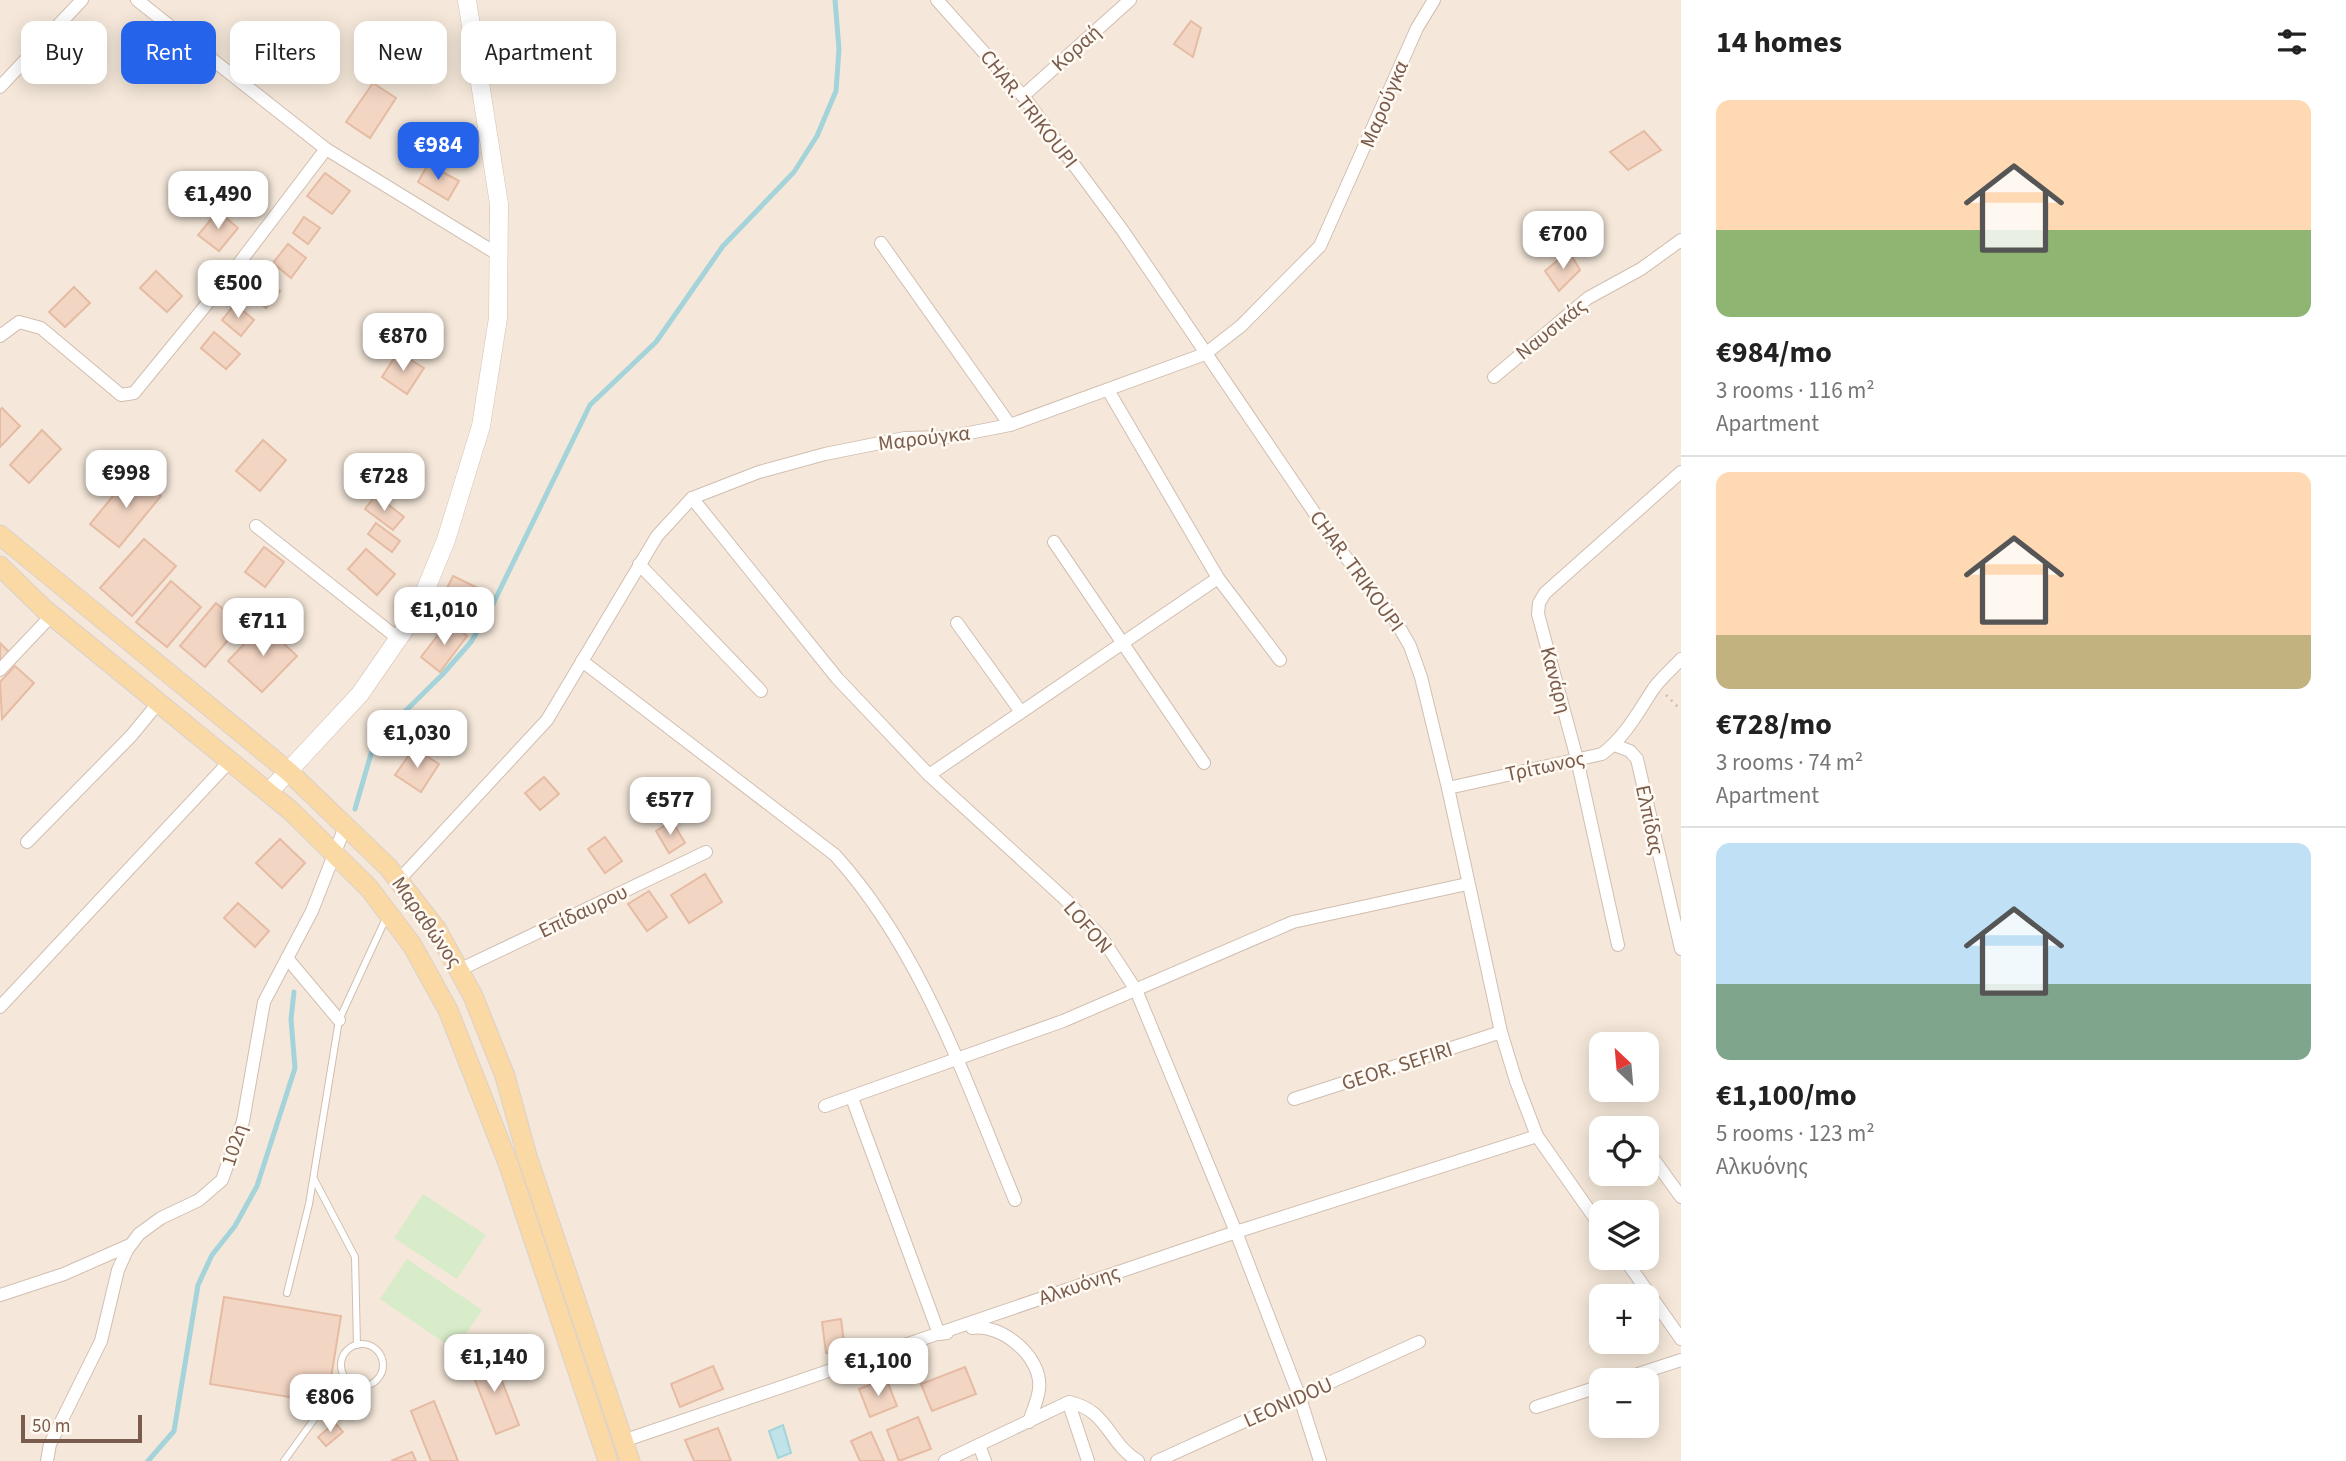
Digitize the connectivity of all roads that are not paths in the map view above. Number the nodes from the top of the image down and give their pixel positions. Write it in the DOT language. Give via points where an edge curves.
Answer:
graph roads {
  1 [pos="82,0"];
  2 [pos="137,0"];
  3 [pos="467,0"];
  4 [pos="937,0"];
  5 [pos="1130,0"];
  6 [pos="1434,0"];
  7 [pos="3,79"];
  8 [pos="1023,96"];
  9 [pos="326,149"];
  10 [pos="1681,240"];
  11 [pos="881,243"];
  12 [pos="499,255"];
  13 [pos="0,336"];
  14 [pos="1205,354"];
  15 [pos="1494,377"];
  16 [pos="1108,390"];
  17 [pos="1010,425"];
  18 [pos="1681,472"];
  19 [pos="692,498"];
  20 [pos="256,526"];
  21 [pos="0,535"];
  22 [pos="1054,542"];
  23 [pos="639,564"];
  24 [pos="0,566"];
  25 [pos="1218,578"];
  26 [pos="52,615"];
  27 [pos="957,623"];
  28 [pos="400,640"];
  29 [pos="1121,644"];
  30 [pos="1681,659"];
  31 [pos="1280,660"];
  32 [pos="582,661"];
  33 [pos="0,670"];
  34 [pos="761,691"];
  35 [pos="159,702"];
  36 [pos="1021,712"];
  37 [pos="1614,745"];
  38 [pos="1577,759"];
  39 [pos="230,761"];
  40 [pos="1204,763"];
  41 [pos="289,772"];
  42 [pos="929,775"];
  43 [pos="1448,788"];
  44 [pos="269,792"];
  45 [pos="346,824"];
  46 [pos="27,842"];
  47 [pos="706,852"];
  48 [pos="335,853"];
  49 [pos="399,880"];
  50 [pos="1467,884"];
  51 [pos="388,914"];
  52 [pos="1618,945"];
  53 [pos="1681,948"];
  54 [pos="287,958"];
  55 [pos="461,970"];
  56 [pos="1136,990"];
  57 [pos="0,1007"];
  58 [pos="339,1020"];
  59 [pos="1501,1032"];
  60 [pos="955,1058"];
  61 [pos="852,1098"];
  62 [pos="1294,1099"];
  63 [pos="825,1107"];
  64 [pos="1536,1136"];
  65 [pos="1659,1167"];
  66 [pos="313,1178"];
  67 [pos="1681,1197"];
  68 [pos="1015,1200"];
  69 [pos="1589,1210"];
  70 [pos="1236,1232"];
  71 [pos="131,1245"];
  72 [pos="1633,1270"];
  73 [pos="287,1293"];
  74 [pos="0,1295"];
  75 [pos="939,1334"];
  76 [pos="1681,1337"];
  77 [pos="1419,1342"];
  78 [pos="358,1345"];
  79 [pos="1681,1360"];
  80 [pos="1657,1368"];
  81 [pos="351,1382"];
  82 [pos="1589,1390"];
  83 [pos="1300,1398"];
  84 [pos="1076,1405"];
  85 [pos="1536,1407"];
  86 [pos="1029,1422"];
  87 [pos="623,1441"];
  88 [pos="979,1445"];
  89 [pos="47,1461"];
  90 [pos="284,1461"];
  91 [pos="608,1461"];
  92 [pos="630,1461"];
  93 [pos="945,1461"];
  94 [pos="985,1461"];
  95 [pos="1088,1461"];
  96 [pos="1138,1461"];
  97 [pos="1157,1461"];
  98 [pos="1320,1461"];
  1 -- 7 [label="street"];
  2 -- 9 [label="street"];
  3 -- 12 [label="street" via="497,178"];
  4 -- 8 [label="street, CHAR. TRIKOUPI"];
  5 -- 8 [label="street, Κοραή"];
  6 -- 14 [label="street, Μαρούγκα" via="1417,28 1320,246 1241,326"];
  8 -- 14 [label="street, CHAR. TRIKOUPI"];
  9 -- 12 [label="street"];
  9 -- 13 [label="street" via="134,393 121,395 41,328 19,322"];
  10 -- 15 [label="street, Ναυσικάς" via="1588,298"];
  11 -- 17 [label="street"];
  12 -- 28 [label="street" via="498,318 481,426 446,540"];
  14 -- 16 [label="street, Μαρούγκα"];
  14 -- 43 [label="street, CHAR. TRIKOUPI" via="1410,646"];
  16 -- 17 [label="street, Μαρούγκα"];
  16 -- 25 [label="street"];
  17 -- 19 [label="street, Μαρούγκα" via="824,454"];
  18 -- 38 [label="street, Κανάρη" via="1539,603 1538,614"];
  19 -- 23 [label="street, Μαρούγκα"];
  19 -- 42 [label="street, LOFON" via="837,678"];
  20 -- 28 [label="street"];
  21 -- 41 [label="main road, Μαραθώνος"];
  22 -- 29 [label="street"];
  23 -- 32 [label="street, Μαρούγκα"];
  23 -- 34 [label="street"];
  24 -- 26 [label="main road, Μαραθώνος"];
  25 -- 29 [label="street"];
  25 -- 31 [label="street"];
  26 -- 33 [label="street"];
  26 -- 35 [label="main road, Μαραθώνος"];
  27 -- 36 [label="street"];
  28 -- 41 [label="street" via="336,723"];
  29 -- 36 [label="street"];
  29 -- 40 [label="street"];
  30 -- 37 [label="street, Τρίτωνος"];
  32 -- 49 [label="street, Μαρούγκα" via="526,746"];
  32 -- 60 [label="street" via="835,855 876,903"];
  35 -- 39 [label="main road, Μαραθώνος"];
  35 -- 46 [label="street"];
  36 -- 42 [label="street"];
  37 -- 38 [label="street, Τρίτωνος" via="1602,754"];
  37 -- 53 [label="street, Ελπίδας" via="1637,759"];
  38 -- 43 [label="street, Τρίτωνος"];
  38 -- 52 [label="street, Κανάρη"];
  39 -- 44 [label="main road, Μαραθώνος"];
  39 -- 57 [label="street"];
  41 -- 44 [label="street"];
  41 -- 45 [label="main road, Μαραθώνος"];
  42 -- 56 [label="street, LOFON" via="1066,900 1102,938"];
  43 -- 50 [label="street, CHAR. TRIKOUPI"];
  44 -- 48 [label="main road, Μαραθώνος"];
  45 -- 48 [label="street, 102η"];
  45 -- 49 [label="main road, Μαραθώνος"];
  47 -- 55 [label="street, Επίδαυρου"];
  48 -- 51 [label="main road, Μαραθώνος"];
  48 -- 54 [label="street, 102η"];
  49 -- 55 [label="main road, Μαραθώνος"];
  50 -- 56 [label="street" via="1293,922"];
  50 -- 59 [label="street, CHAR. TRIKOUPI"];
  51 -- 58 [label="lane"];
  51 -- 91 [label="main road, Μαραθώνος" via="435,983 464,1047"];
  54 -- 58 [label="street"];
  54 -- 71 [label="street, 102η" via="264,1002 243,1121 222,1180 199,1200 161,1218"];
  55 -- 87 [label="main road, Μαραθώνος" via="505,1076 527,1156"];
  56 -- 60 [label="street"];
  56 -- 70 [label="street, LOFON"];
  58 -- 66 [label="lane"];
  59 -- 62 [label="street, GEOR. SEFIRI"];
  59 -- 64 [label="street, CHAR. TRIKOUPI"];
  60 -- 61 [label="street"];
  60 -- 68 [label="street"];
  61 -- 63 [label="street"];
  61 -- 75 [label="street"];
  64 -- 69 [label="street, CHAR. TRIKOUPI"];
  64 -- 70 [label="street, Αλκυόνης"];
  65 -- 67 [label="street"];
  66 -- 73 [label="lane"];
  66 -- 78 [label="lane" via="355,1257"];
  70 -- 75 [label="street, Αλκυόνης"];
  70 -- 83 [label="street, LOFON"];
  71 -- 74 [label="street"];
  71 -- 89 [label="street, 102η" via="118,1270 101,1341 50,1444"];
  72 -- 76 [label="street"];
  75 -- 86 [label="street" via="985,1326 1012,1339 1032,1362 1038,1378"];
  75 -- 87 [label="street, Αλκυόνης"];
  77 -- 83 [label="street, LEONIDOU"];
  78 -- 81 [label="lane" via="342,1358 342,1372"];
  78 -- 81 [label="lane" via="376,1350 382,1369 370,1384"];
  79 -- 80 [label="street"];
  81 -- 90 [label="lane" via="315,1418"];
  82 -- 85 [label="street"];
  83 -- 97 [label="street, LEONIDOU"];
  83 -- 98 [label="street, LOFON"];
  84 -- 86 [label="street"];
  84 -- 95 [label="street"];
  84 -- 96 [label="street" via="1091,1409 1126,1453"];
  86 -- 88 [label="street"];
  87 -- 92 [label="main road, Μαραθώνος"];
  88 -- 93 [label="street"];
  88 -- 94 [label="street"];
}
